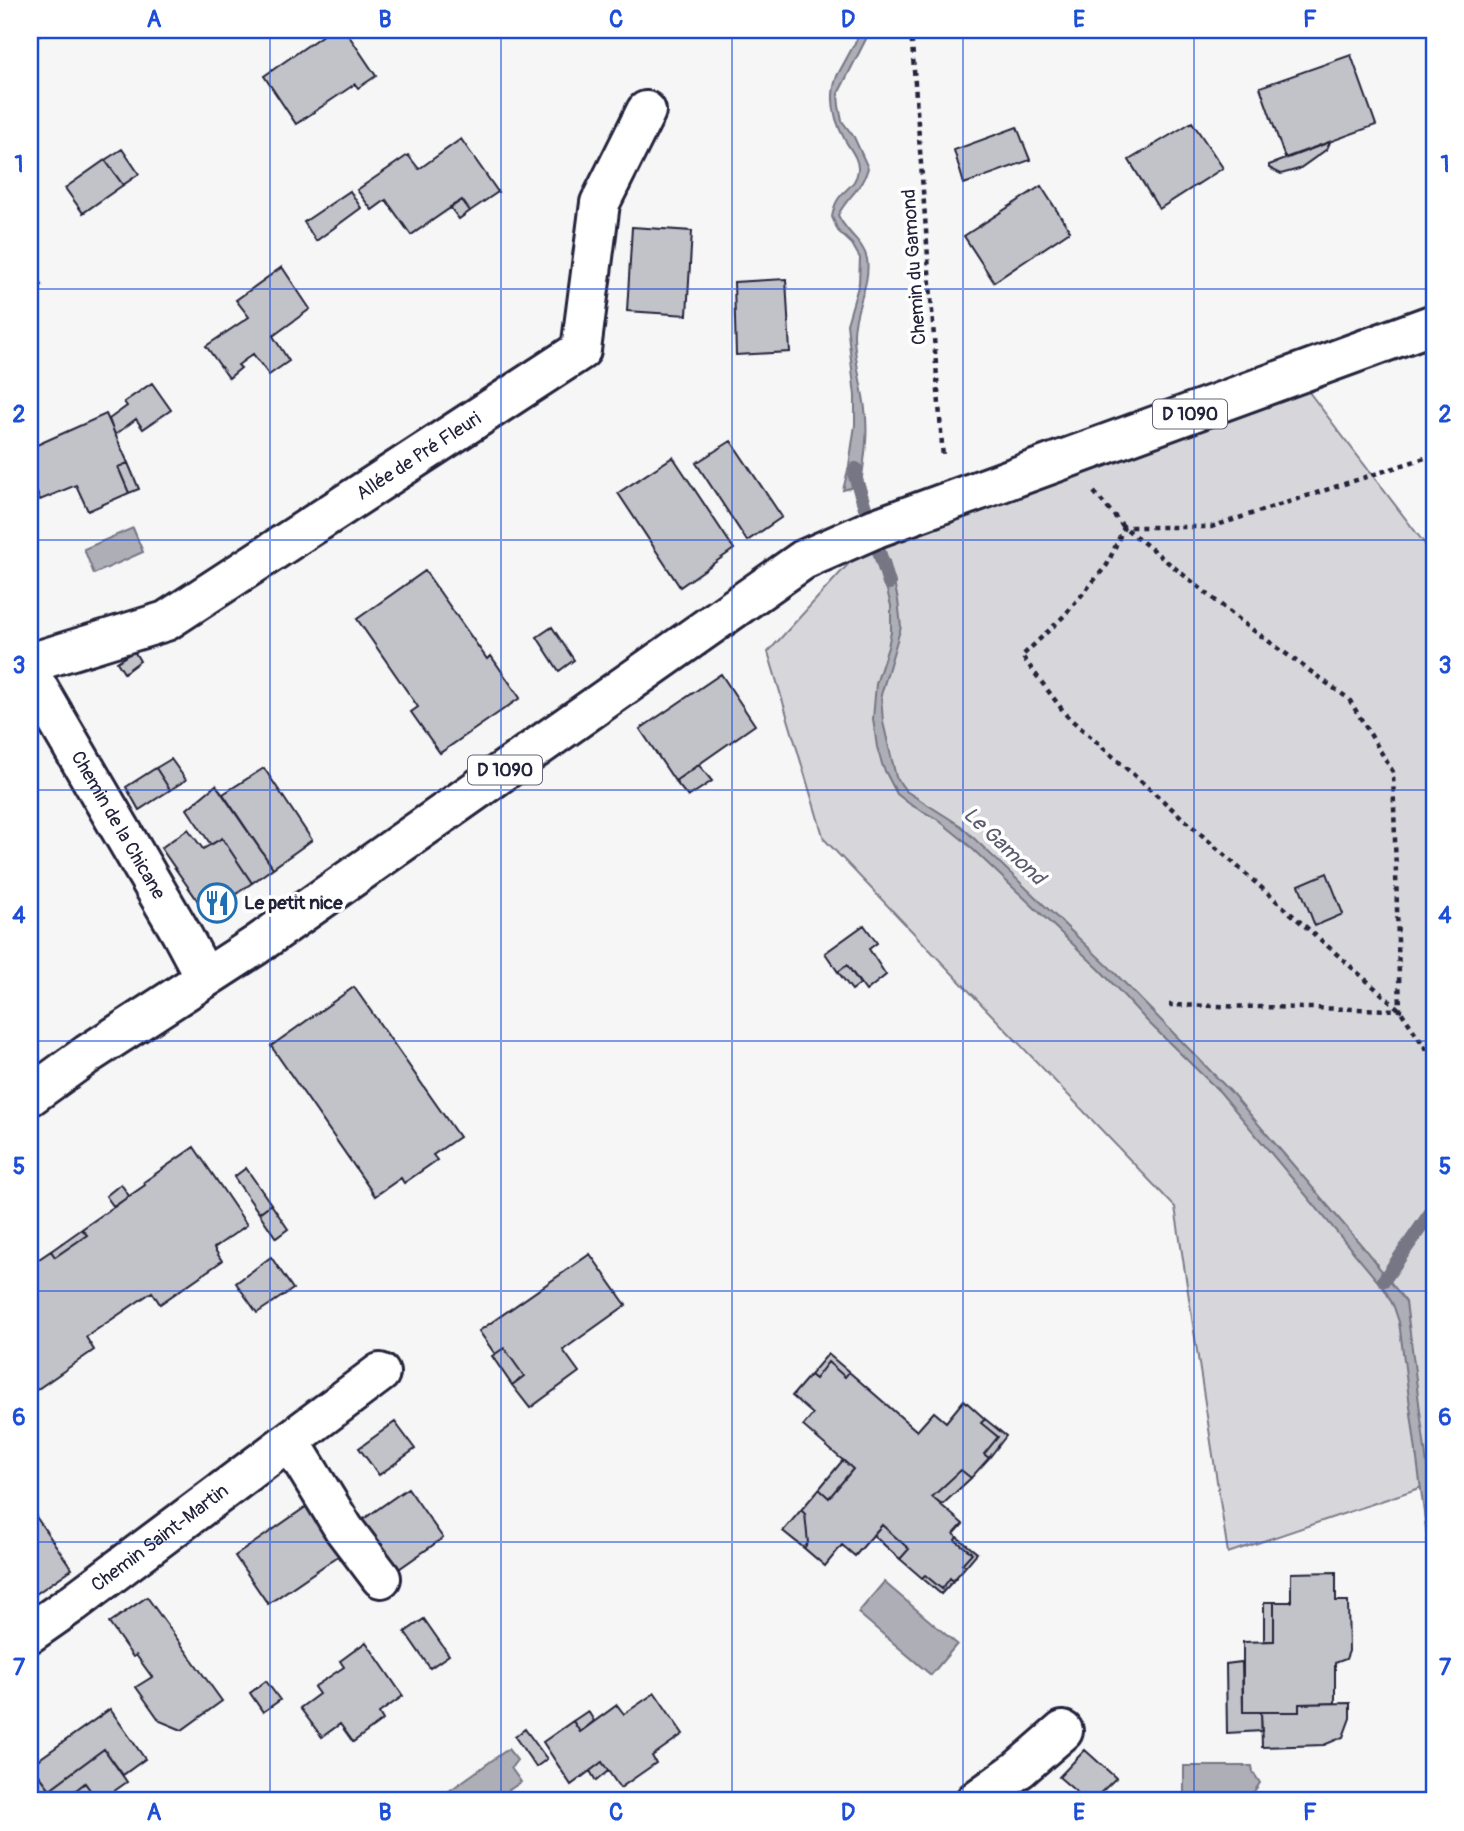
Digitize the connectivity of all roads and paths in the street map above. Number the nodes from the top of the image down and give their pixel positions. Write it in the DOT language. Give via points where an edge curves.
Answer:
graph roads {
  1 [pos="911,30"];
  2 [pos="646,111"];
  3 [pos="1434,324"];
  4 [pos="1434,455"];
  5 [pos="1066,460"];
  6 [pos="946,503"];
  7 [pos="1124,527"];
  8 [pos="30,663"];
  9 [pos="30,674"];
  10 [pos="205,978"];
  11 [pos="1169,1005"];
  12 [pos="1400,1010"];
  13 [pos="1434,1060"];
  14 [pos="30,1096"];
  15 [pos="380,1373"];
  16 [pos="290,1441"];
  17 [pos="381,1578"];
  18 [pos="30,1633"];
  19 [pos="1063,1731"];
  20 [pos="975,1801"];
  1 -- 6 [label="path, Chemin du Gamond"];
  2 -- 8 [label="street, Allée de Pré Fleuri" via="600,203 581,350 166,621"];
  3 -- 5 [label="street, D 1090"];
  4 -- 7 [label="path" via="1211,527"];
  5 -- 6 [label="street, D 1090"];
  5 -- 7 [label="path"];
  6 -- 10 [label="street, D 1090" via="803,560"];
  7 -- 12 [label="path" via="1246,625 1349,699 1393,772"];
  7 -- 12 [label="path" via="1107,565 1022,656 1067,716"];
  9 -- 10 [label="street, Chemin de la Chicane"];
  10 -- 14 [label="street, D 1090"];
  11 -- 12 [label="path"];
  12 -- 13 [label="path"];
  15 -- 16 [label="street, Chemin Saint-Martin"];
  16 -- 17 [label="street" via="344,1529"];
  16 -- 18 [label="street, Chemin Saint-Martin"];
  19 -- 20 [label="street"];
}
